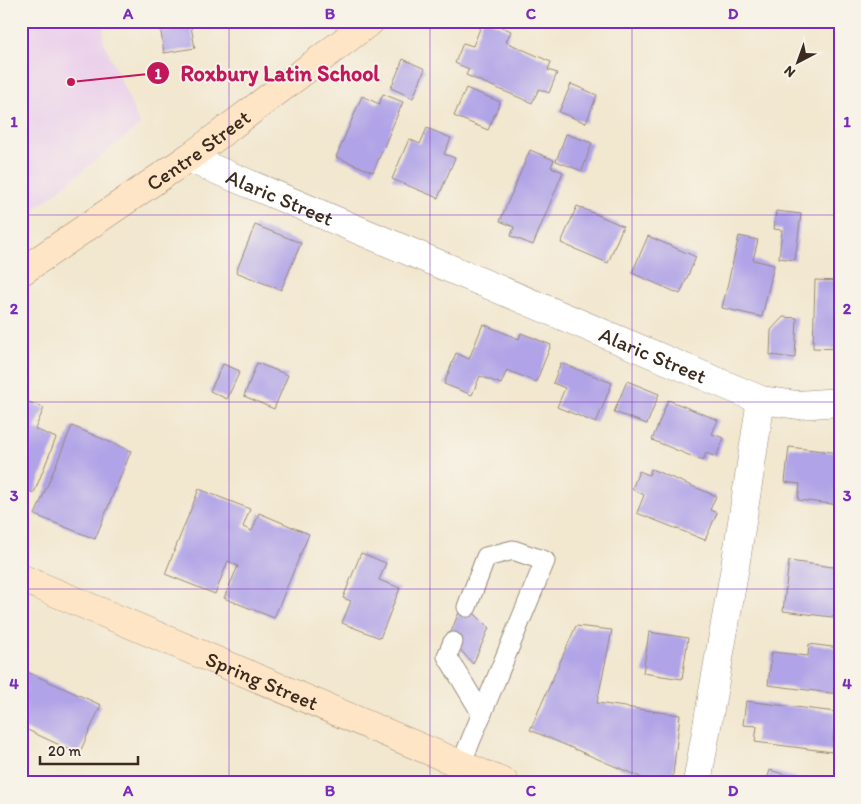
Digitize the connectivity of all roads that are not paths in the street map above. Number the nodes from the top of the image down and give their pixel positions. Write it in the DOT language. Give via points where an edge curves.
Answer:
graph roads {
  1 [pos="371,21"];
  2 [pos="188,158"];
  3 [pos="21,272"];
  4 [pos="760,400"];
  5 [pos="840,402"];
  6 [pos="21,578"];
  7 [pos="467,607"];
  8 [pos="453,642"];
  9 [pos="482,714"];
  10 [pos="462,764"];
  11 [pos="505,783"];
  12 [pos="697,783"];
  1 -- 2 [label="main road, Centre Street"];
  2 -- 3 [label="main road, Centre Street"];
  2 -- 4 [label="street, Alaric Street"];
  4 -- 5 [label="street, Alaric Street" via="798,405"];
  4 -- 12 [label="street"];
  6 -- 10 [label="main road, Spring Street"];
  7 -- 9 [label="lane" via="486,557 513,550 545,561"];
  8 -- 9 [label="lane" via="448,656"];
  9 -- 10 [label="lane"];
  10 -- 11 [label="main road, Spring Street"];
}
